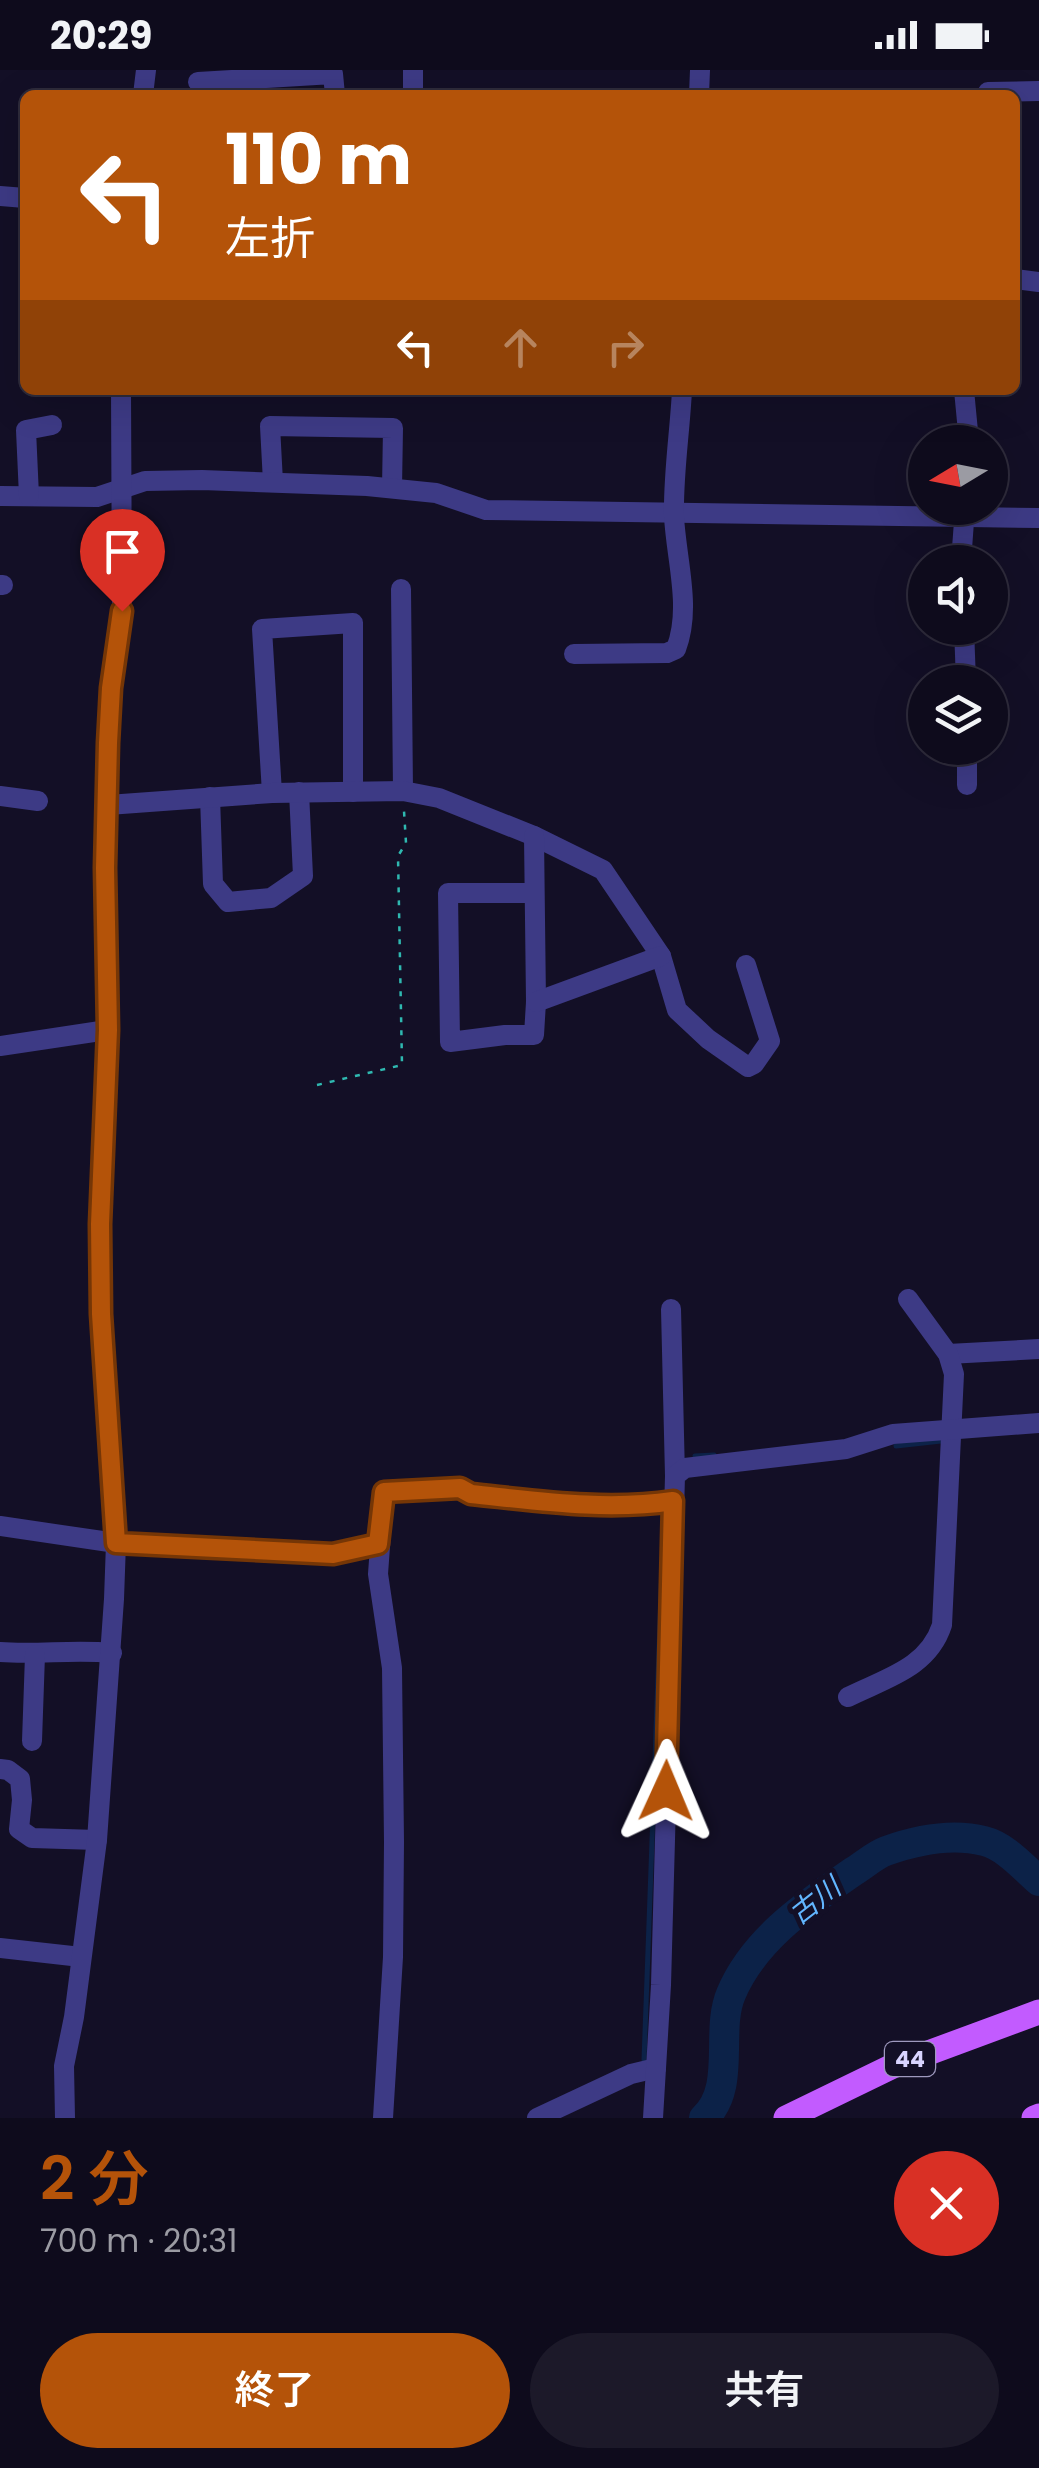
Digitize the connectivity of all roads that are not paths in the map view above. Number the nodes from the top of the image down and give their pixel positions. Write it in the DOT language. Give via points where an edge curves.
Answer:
graph roads {
  1 [pos="198,82"];
  2 [pos="335,90"];
  3 [pos="120,395"];
  4 [pos="682,395"];
  5 [pos="964,395"];
  6 [pos="52,425"];
  7 [pos="967,425"];
  8 [pos="273,482"];
  9 [pos="122,488"];
  10 [pos="392,488"];
  11 [pos="0,496"];
  12 [pos="29,496"];
  13 [pos="908,513"];
  14 [pos="674,515"];
  15 [pos="1008,516"];
  16 [pos="1039,518"];
  17 [pos="401,589"];
  18 [pos="574,654"];
  19 [pos="967,765"];
  20 [pos="967,785"];
  21 [pos="402,791"];
  22 [pos="298,792"];
  23 [pos="353,792"];
  24 [pos="272,793"];
  25 [pos="0,796"];
  26 [pos="210,797"];
  27 [pos="38,801"];
  28 [pos="108,805"];
  29 [pos="534,836"];
  30 [pos="533,893"];
  31 [pos="661,956"];
  32 [pos="746,965"];
  33 [pos="536,1002"];
  34 [pos="108,1030"];
  35 [pos="0,1046"];
  36 [pos="908,1299"];
  37 [pos="671,1309"];
  38 [pos="1039,1349"];
  39 [pos="948,1354"];
  40 [pos="1039,1424"];
  41 [pos="952,1430"];
  42 [pos="676,1476"];
  43 [pos="673,1501"];
  44 [pos="0,1526"];
  45 [pos="116,1543"];
  46 [pos="378,1544"];
  47 [pos="0,1652"];
  48 [pos="112,1652"];
  49 [pos="35,1654"];
  50 [pos="848,1697"];
  51 [pos="32,1741"];
  52 [pos="0,1770"];
  53 [pos="98,1840"];
  54 [pos="0,1948"];
  55 [pos="81,1957"];
  56 [pos="1039,2012"];
  57 [pos="656,2068"];
  58 [pos="653,2116"];
  59 [pos="64,2118"];
  60 [pos="383,2118"];
  61 [pos="537,2118"];
  62 [pos="786,2118"];
  1 -- 2 [label="street" via="333,74"];
  3 -- 9 [label="street"];
  4 -- 14 [label="street"];
  5 -- 7 [label="street"];
  6 -- 12 [label="street" via="26,430"];
  8 -- 9 [label="street" via="145,481"];
  8 -- 10 [label="street"];
  8 -- 10 [label="street" via="270,426 393,428"];
  9 -- 12 [label="street" via="97,497"];
  9 -- 28 [label="street" via="122,611 111,688"];
  10 -- 14 [label="street" via="436,493 486,510"];
  11 -- 12 [label="street"];
  13 -- 14 [label="street"];
  14 -- 18 [label="street" via="682,592 676,649"];
  15 -- 16 [label="street"];
  17 -- 21 [label="street"];
  19 -- 20 [label="street"];
  21 -- 23 [label="street"];
  21 -- 29 [label="street" via="439,798"];
  22 -- 23 [label="street"];
  22 -- 24 [label="street"];
  22 -- 26 [label="street" via="303,876 271,898 228,902 213,884"];
  23 -- 24 [label="street" via="354,623 262,628"];
  24 -- 26 [label="street"];
  25 -- 27 [label="street"];
  26 -- 28 [label="street"];
  28 -- 34 [label="street"];
  29 -- 30 [label="street"];
  29 -- 31 [label="street" via="602,870"];
  30 -- 33 [label="street"];
  30 -- 33 [label="street" via="448,894 450,1042 534,1035"];
  31 -- 32 [label="street" via="677,1010 748,1067 770,1040"];
  31 -- 33 [label="street"];
  34 -- 35 [label="street"];
  34 -- 45 [label="street" via="100,1282"];
  36 -- 39 [label="street"];
  37 -- 42 [label="street"];
  38 -- 39 [label="street"];
  39 -- 41 [label="street"];
  40 -- 41 [label="street"];
  41 -- 42 [label="street" via="685,1468"];
  41 -- 50 [label="street" via="936,1645 924,1659"];
  42 -- 43 [label="street"];
  43 -- 46 [label="street" via="588,1506 460,1488 384,1492"];
  43 -- 57 [label="street"];
  44 -- 45 [label="street"];
  45 -- 46 [label="street" via="333,1554"];
  45 -- 48 [label="street"];
  46 -- 60 [label="street" via="392,1687 393,1956"];
  47 -- 49 [label="street"];
  48 -- 49 [label="street"];
  48 -- 53 [label="street"];
  49 -- 51 [label="street"];
  52 -- 53 [label="street" via="20,1779 19,1829 32,1838"];
  53 -- 55 [label="street"];
  54 -- 55 [label="street"];
  55 -- 59 [label="street" via="64,2066"];
  56 -- 62 [label="main road, 44" via="894,2066"];
  57 -- 58 [label="street"];
  57 -- 61 [label="street"];
}
